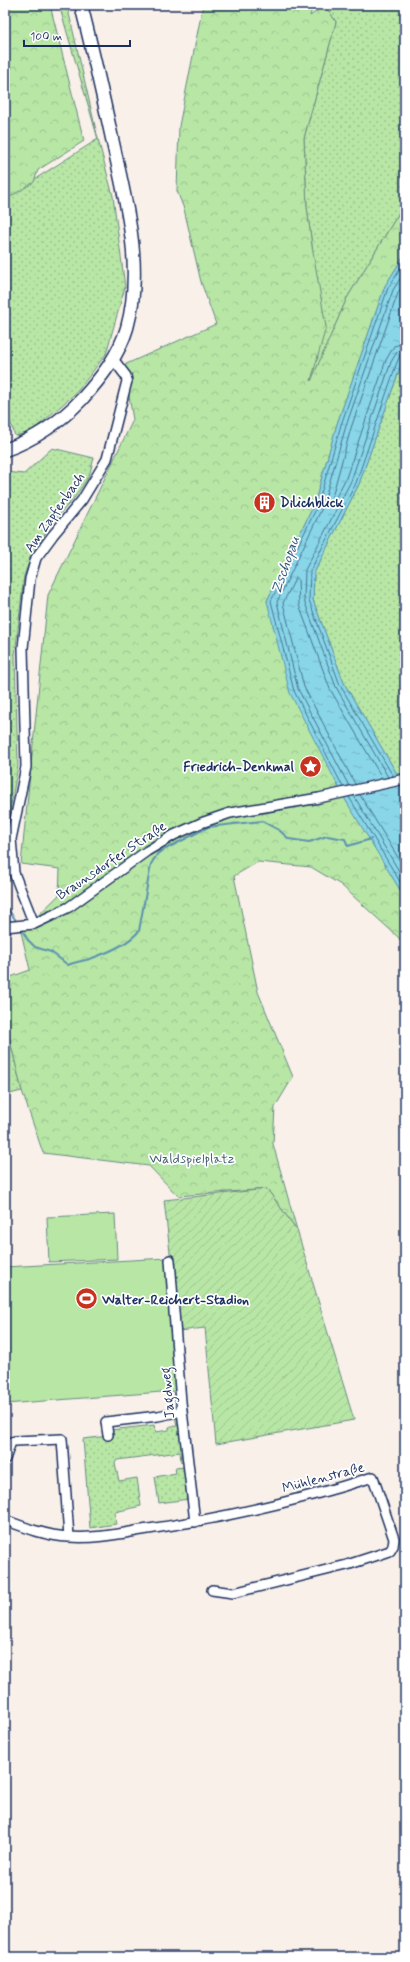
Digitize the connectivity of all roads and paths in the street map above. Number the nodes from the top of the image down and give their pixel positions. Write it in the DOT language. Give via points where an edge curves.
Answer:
graph roads {
  1 [pos="81,5"];
  2 [pos="113,359"];
  3 [pos="5,450"];
  4 [pos="405,779"];
  5 [pos="30,925"];
  6 [pos="8,927"];
  7 [pos="170,1260"];
  8 [pos="182,1411"];
  9 [pos="108,1435"];
  10 [pos="5,1459"];
  11 [pos="5,1520"];
  12 [pos="196,1522"];
  13 [pos="69,1537"];
  14 [pos="212,1590"];
  1 -- 2 [label="main road" via="119,168 134,264 126,328"];
  2 -- 3 [label="main road" via="75,406 48,429"];
  2 -- 5 [label="street, Am Zapfenbach" via="127,381 107,458 82,500 36,558 30,579 23,648 26,767 11,839 14,873"];
  4 -- 5 [label="street, Braunsdorfer Straße" via="230,813 187,828 136,858 69,907"];
  5 -- 6 [label="street, Braunsdorfer Straße"];
  7 -- 8 [label="street, Jagdweg"];
  8 -- 9 [label="street" via="106,1422"];
  8 -- 12 [label="street, Jagdweg"];
  10 -- 13 [label="street" via="11,1442 62,1439"];
  11 -- 13 [label="street, Mühlenstraße" via="50,1535"];
  12 -- 13 [label="street, Mühlenstraße" via="105,1536"];
  12 -- 14 [label="street, Mühlenstraße" via="315,1494 374,1477 394,1539 393,1546 388,1552 347,1565 233,1593"];
}
